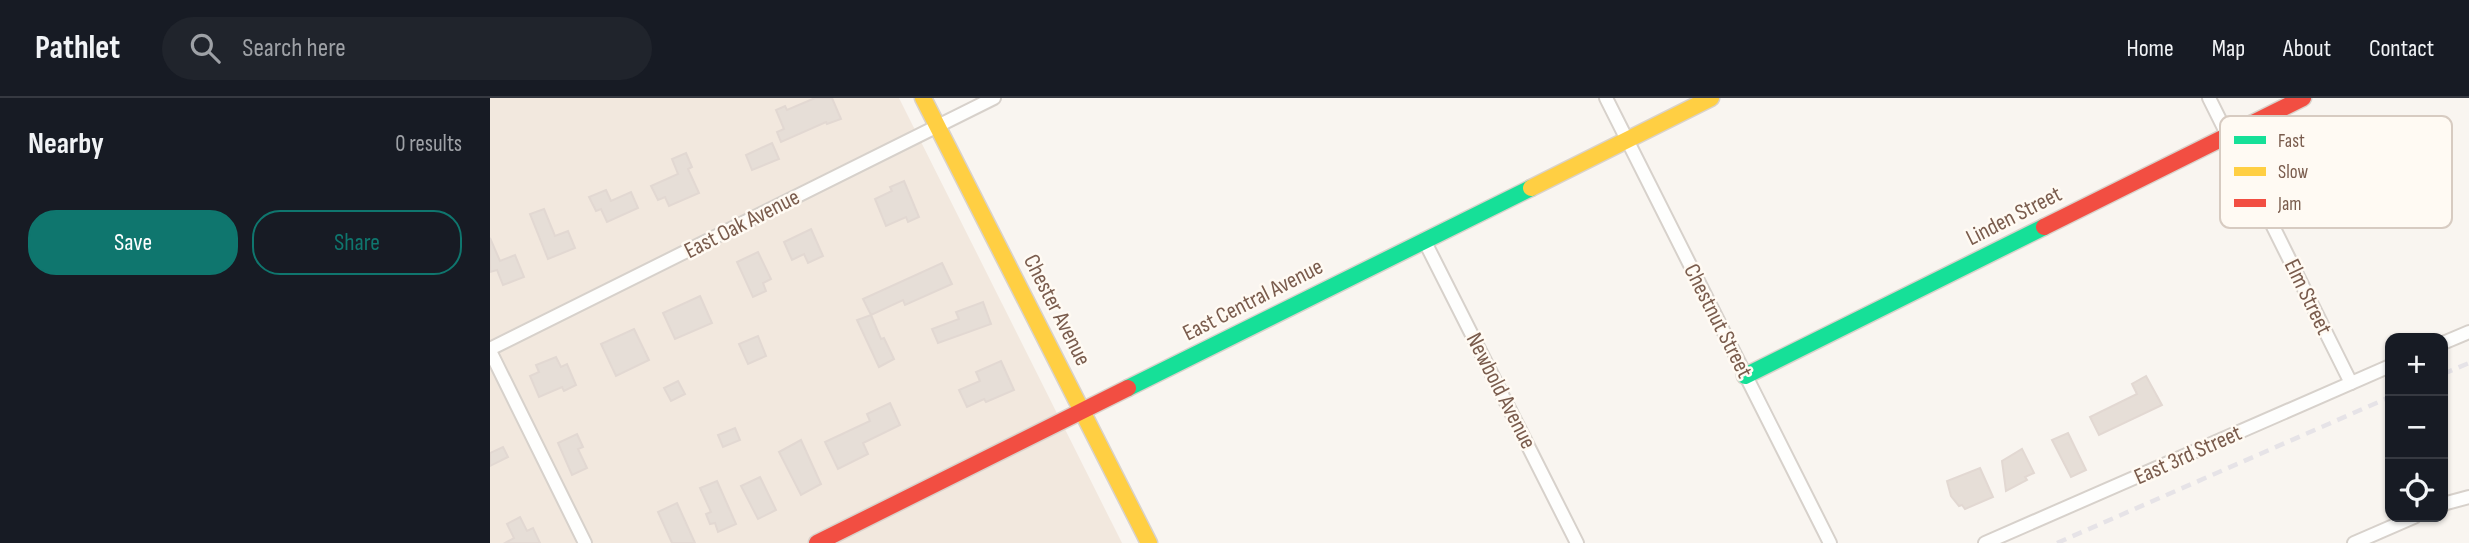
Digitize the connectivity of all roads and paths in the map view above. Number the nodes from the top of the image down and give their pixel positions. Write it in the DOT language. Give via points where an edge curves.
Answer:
graph roads {
  1 [pos="923,98"];
  2 [pos="994,98"];
  3 [pos="1606,98"];
  4 [pos="1711,98"];
  5 [pos="2209,98"];
  6 [pos="2303,98"];
  7 [pos="2266,116"];
  8 [pos="2220,121"];
  9 [pos="937,126"];
  10 [pos="2220,138"];
  11 [pos="1627,139"];
  12 [pos="2274,228"];
  13 [pos="1424,240"];
  14 [pos="2469,332"];
  15 [pos="2448,341"];
  16 [pos="490,350"];
  17 [pos="2385,368"];
  18 [pos="1745,376"];
  19 [pos="2351,383"];
  20 [pos="1083,411"];
  21 [pos="2469,497"];
  22 [pos="2448,503"];
  23 [pos="2402,522"];
  24 [pos="585,543"];
  25 [pos="817,543"];
  26 [pos="1149,543"];
  27 [pos="1577,543"];
  28 [pos="1830,543"];
  29 [pos="1985,543"];
  30 [pos="2354,543"];
  1 -- 9 [label="street, Chester Avenue"];
  2 -- 9 [label="street, East Oak Avenue"];
  3 -- 11 [label="street, Chestnut Street"];
  4 -- 11 [label="street, East Central Avenue"];
  5 -- 8 [label="street, Elm Street"];
  6 -- 7 [label="street, Linden Street"];
  9 -- 16 [label="street, East Oak Avenue"];
  9 -- 20 [label="street, Chester Avenue"];
  10 -- 18 [label="street, Linden Street"];
  11 -- 13 [label="street, East Central Avenue"];
  11 -- 18 [label="street, Chestnut Street"];
  12 -- 19 [label="street, Elm Street"];
  13 -- 20 [label="street, East Central Avenue"];
  13 -- 27 [label="street, Newbold Avenue"];
  14 -- 15 [label="street"];
  16 -- 24 [label="street"];
  17 -- 19 [label="street, East 3rd Street"];
  18 -- 28 [label="street, Chestnut Street"];
  19 -- 29 [label="street, East 3rd Street"];
  20 -- 25 [label="street, East Central Avenue"];
  20 -- 26 [label="street, Chester Avenue"];
  21 -- 22 [label="street"];
  23 -- 30 [label="street"];
}
